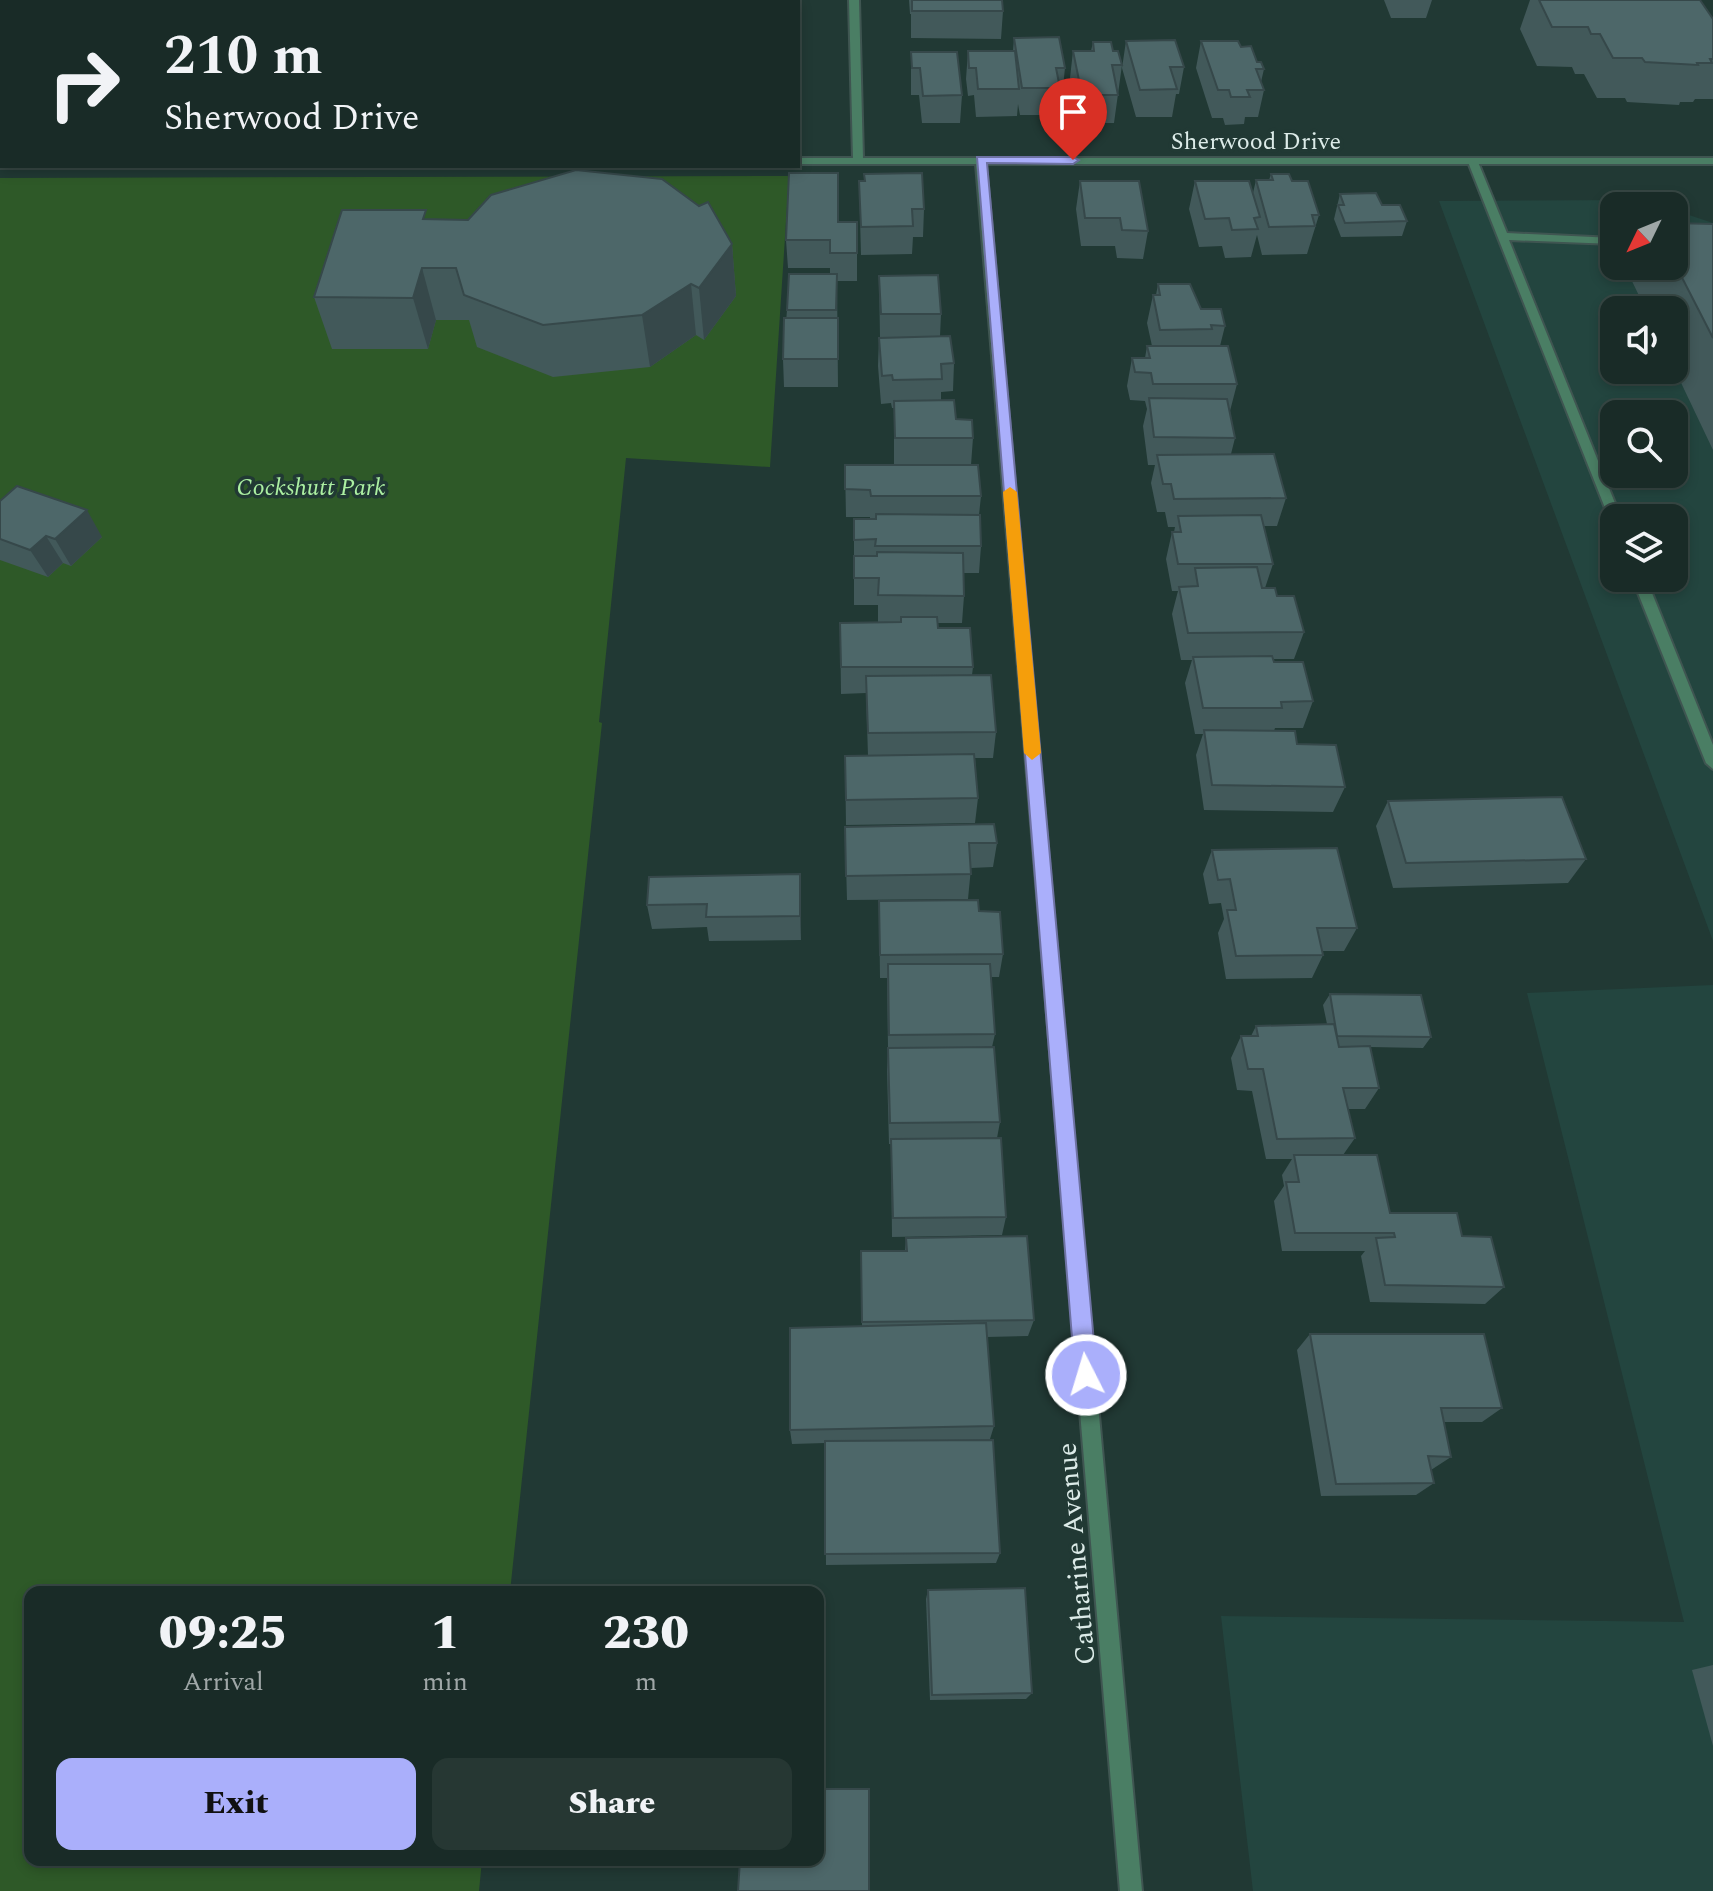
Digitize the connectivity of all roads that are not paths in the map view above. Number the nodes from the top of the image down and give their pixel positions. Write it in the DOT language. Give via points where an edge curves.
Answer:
graph roads {
  1 [pos="854,0"];
  2 [pos="981,160"];
  3 [pos="800,161"];
  4 [pos="858,161"];
  5 [pos="1713,161"];
  6 [pos="1473,162"];
  7 [pos="1502,236"];
  8 [pos="1600,240"];
  9 [pos="1609,504"];
  10 [pos="1645,592"];
  11 [pos="1713,763"];
  12 [pos="1131,1891"];
  1 -- 4 [label="street"];
  2 -- 4 [label="street, Sherwood Drive"];
  2 -- 6 [label="street, Sherwood Drive"];
  2 -- 12 [label="street, Catharine Avenue"];
  3 -- 4 [label="street, Sherwood Drive"];
  5 -- 6 [label="street, Sherwood Drive"];
  6 -- 7 [label="street"];
  7 -- 8 [label="street"];
  7 -- 9 [label="street"];
  10 -- 11 [label="street"];
}
